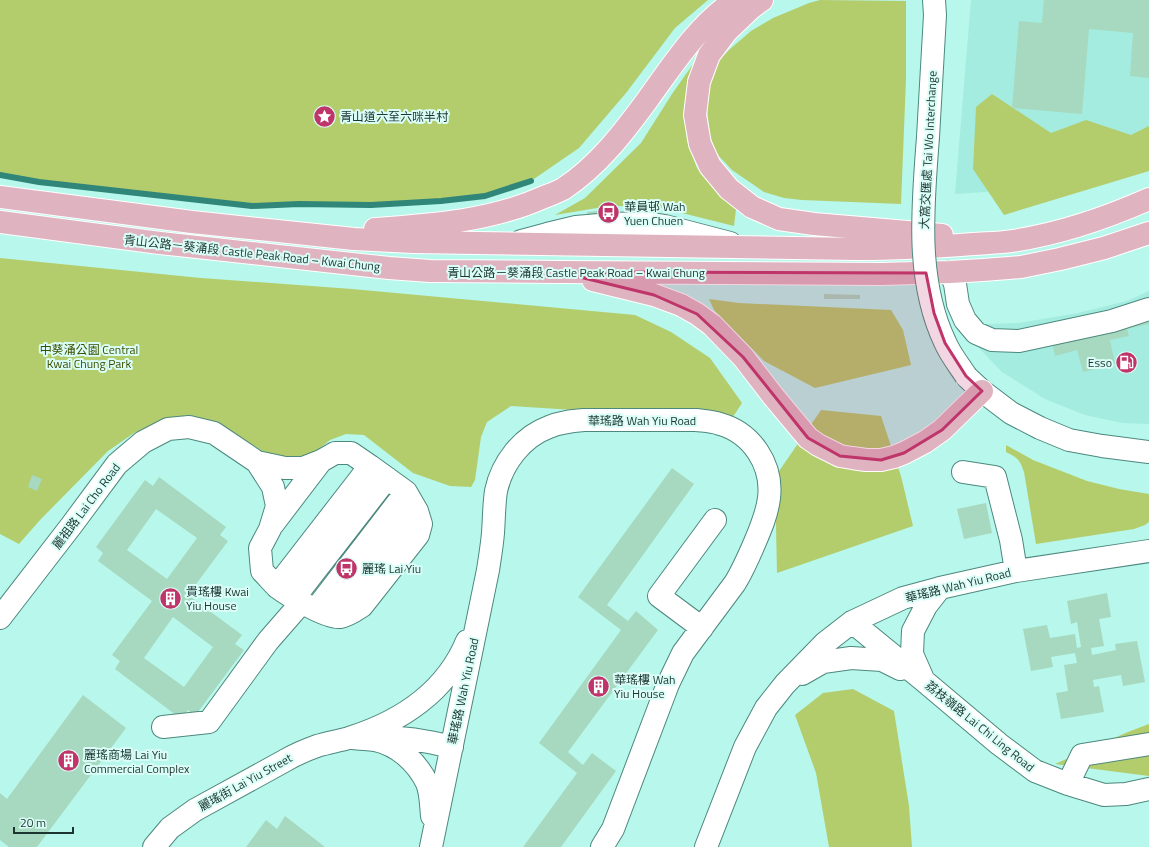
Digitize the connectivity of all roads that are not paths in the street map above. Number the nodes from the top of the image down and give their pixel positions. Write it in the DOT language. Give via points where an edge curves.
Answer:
graph roads {
  1 [pos="736,0"];
  2 [pos="762,0"];
  3 [pos="934,0"];
  4 [pos="0,198"];
  5 [pos="1149,199"];
  6 [pos="0,222"];
  7 [pos="277,231"];
  8 [pos="1149,233"];
  9 [pos="1010,241"];
  10 [pos="559,272"];
  11 [pos="950,272"];
  12 [pos="1149,309"];
  13 [pos="982,391"];
  14 [pos="1149,452"];
  15 [pos="321,461"];
  16 [pos="257,462"];
  17 [pos="379,472"];
  18 [pos="963,472"];
  19 [pos="411,501"];
  20 [pos="715,520"];
  21 [pos="270,529"];
  22 [pos="1149,551"];
  23 [pos="1016,571"];
  24 [pos="940,588"];
  25 [pos="297,599"];
  26 [pos="480,611"];
  27 [pos="0,618"];
  28 [pos="852,622"];
  29 [pos="702,628"];
  30 [pos="923,680"];
  31 [pos="786,684"];
  32 [pos="163,727"];
  33 [pos="349,738"];
  34 [pos="1149,744"];
  35 [pos="452,747"];
  36 [pos="1068,784"];
  37 [pos="1149,789"];
  38 [pos="432,840"];
  39 [pos="610,841"];
  40 [pos="154,847"];
  41 [pos="706,847"];
  1 -- 7 [label="main road" via="725,7 694,37 620,135 590,168 563,189 510,210 465,220 374,229"];
  2 -- 9 [label="main road" via="727,31 710,55 698,82 695,115 700,144 710,166 729,189 752,207 779,219"];
  3 -- 13 [label="street, 大窩交匯處 Tai Wo Interchange, bridge" via="924,196 926,279 934,313 945,343 966,376"];
  4 -- 7 [label="main road, 青山公路－葵涌段 Castle Peak Road – Kwai Chung"];
  5 -- 9 [label="main road, 青山公路－葵涌段 Castle Peak Road – Kwai Chung" via="1086,223"];
  6 -- 10 [label="main road, 青山公路－葵涌段 Castle Peak Road – Kwai Chung" via="160,244 389,268 430,271"];
  7 -- 9 [label="main road, 青山公路－葵涌段 Castle Peak Road – Kwai Chung" via="383,241 857,249 904,249"];
  8 -- 11 [label="main road, 青山公路－葵涌段 Castle Peak Road – Kwai Chung" via="1104,248 1021,267"];
  10 -- 11 [label="main road, 青山公路－葵涌段 Castle Peak Road – Kwai Chung"];
  10 -- 13 [label="main road" via="654,295 697,314 743,356 808,438 829,451 852,458 881,460 909,451 942,430"];
  11 -- 12 [label="street" via="965,320 976,333 992,340 1019,341 1112,321"];
  13 -- 14 [label="street, 大窩交匯處 Tai Wo Interchange" via="1011,413 1069,440"];
  15 -- 16 [label="street" via="303,468 285,468"];
  15 -- 17 [label="street" via="335,453 351,453"];
  15 -- 21 [label="street"];
  16 -- 21 [label="street" via="273,487 277,506"];
  16 -- 27 [label="street, 麗祖路 Lai Cho Road" via="214,433 189,426 168,429 143,442 117,464"];
  17 -- 19 [label="street"];
  17 -- 25 [label="street"];
  18 -- 23 [label="street" via="996,477"];
  19 -- 25 [label="street"];
  19 -- 25 [label="street" via="421,524 418,535 362,606 340,617 328,615"];
  20 -- 29 [label="street" via="659,596"];
  21 -- 25 [label="street" via="260,548 262,571"];
  22 -- 23 [label="street, 華瑤路 Wah Yiu Road"];
  23 -- 24 [label="street, 華瑤路 Wah Yiu Road"];
  24 -- 28 [label="street, 華瑤路 Wah Yiu Road" via="903,598"];
  24 -- 30 [label="street" via="926,606 913,630 912,654"];
  25 -- 32 [label="street" via="209,722"];
  26 -- 29 [label="street, 華瑤路 Wah Yiu Road" via="491,552 496,490 505,466 518,447 548,427 571,421 709,421 729,427 750,442 761,456 769,477 770,489 763,522 742,571"];
  26 -- 33 [label="street, 麗瑤街 Lai Yiu Street" via="464,650 432,693 396,719"];
  26 -- 35 [label="street, 華瑤路 Wah Yiu Road"];
  28 -- 30 [label="street, 荔枝嶺路 Lai Chi Ling Road"];
  28 -- 31 [label="street, 華瑤路 Wah Yiu Road" via="825,643"];
  29 -- 39 [label="street, 華瑤路 Wah Yiu Road" via="683,653 668,684"];
  30 -- 31 [label="street" via="882,660 851,658 823,662"];
  30 -- 36 [label="street, 荔枝嶺路 Lai Chi Ling Road" via="1035,771"];
  31 -- 41 [label="street, 華瑤路 Wah Yiu Road" via="766,708 745,746"];
  33 -- 35 [label="street, 麗瑤街 Lai Yiu Street" via="410,739"];
  33 -- 38 [label="street" via="386,743 408,756 415,764 427,783 431,800"];
  33 -- 40 [label="street, 麗瑤街 Lai Yiu Street" via="300,752 195,810 170,828"];
  34 -- 36 [label="street" via="1082,755"];
  35 -- 38 [label="street, 華瑤路 Wah Yiu Road"];
  36 -- 37 [label="street, 荔枝嶺路 Lai Chi Ling Road" via="1104,795"];
}
